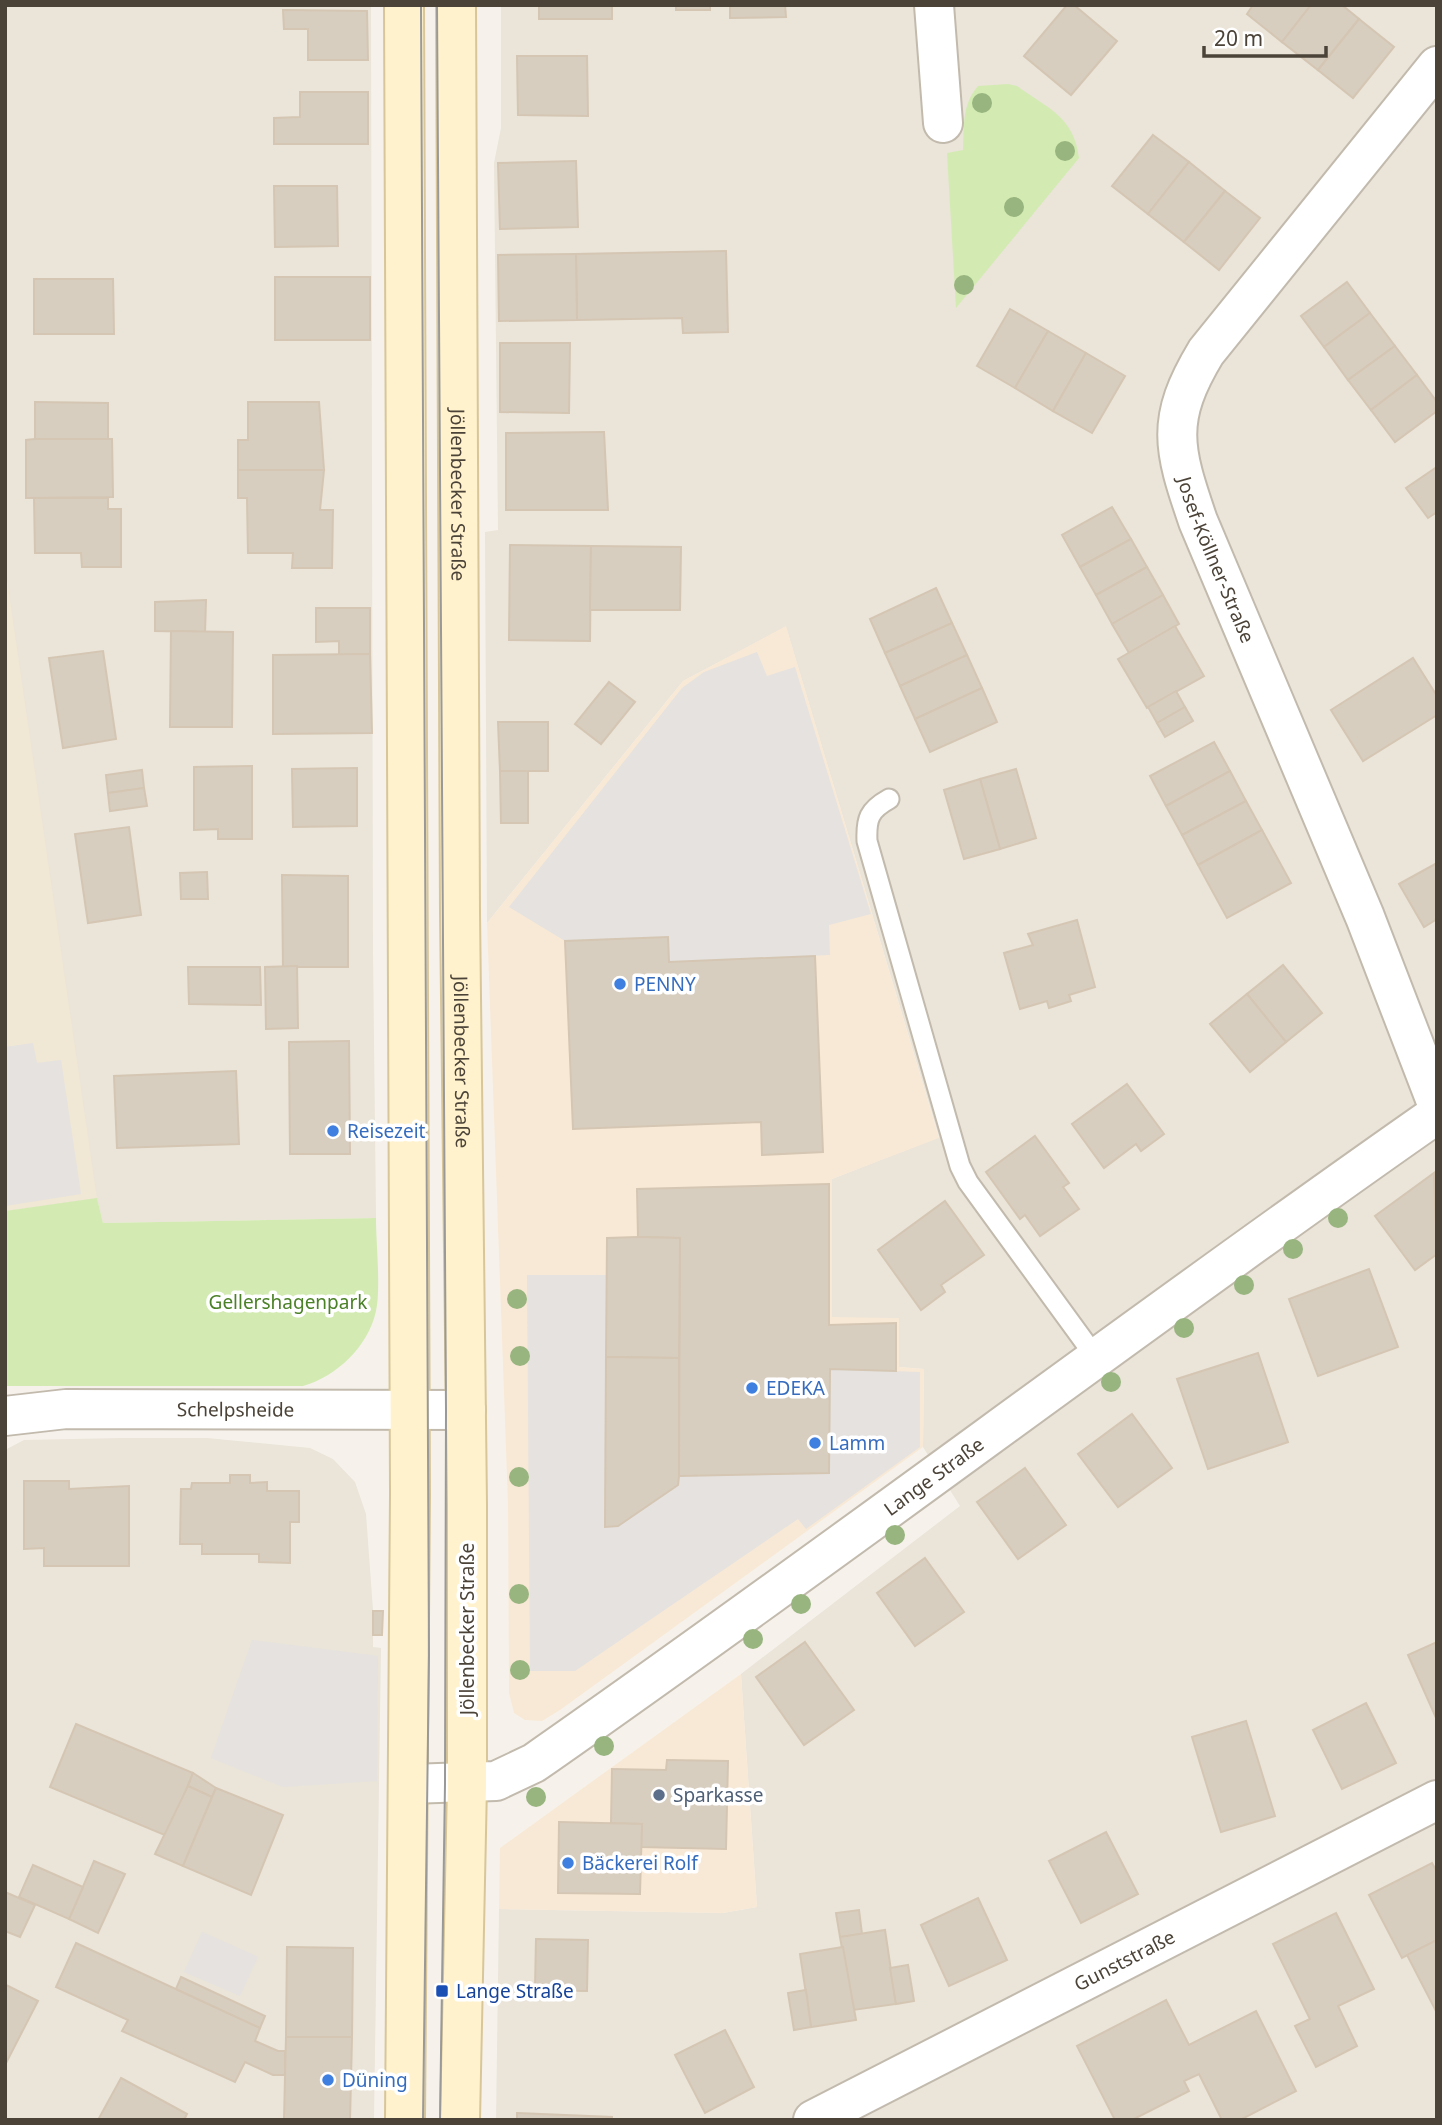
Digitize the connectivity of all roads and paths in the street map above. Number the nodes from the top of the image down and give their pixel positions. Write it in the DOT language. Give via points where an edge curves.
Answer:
graph roads {
  1 [pos="404,5"];
  2 [pos="456,5"];
  3 [pos="934,5"];
  4 [pos="1437,66"];
  5 [pos="943,123"];
  6 [pos="889,799"];
  7 [pos="1437,1104"];
  8 [pos="1437,1114"];
  9 [pos="1097,1359"];
  10 [pos="409,1410"];
  11 [pos="466,1410"];
  12 [pos="5,1416"];
  13 [pos="410,1784"];
  14 [pos="467,1784"];
  15 [pos="1437,1800"];
  16 [pos="818,2119"];
  17 [pos="405,2120"];
  18 [pos="460,2120"];
  1 -- 10 [label="main road"];
  2 -- 11 [label="main road, Jöllenbecker Straße"];
  3 -- 5 [label="street"];
  4 -- 7 [label="street, Josef-Köllner-Straße" via="1206,352 1180,402 1176,433 1198,521 1365,917"];
  6 -- 9 [label="lane" via="874,808 866,822 867,841 960,1166"];
  8 -- 9 [label="street, Lange Straße" via="1247,1246"];
  9 -- 14 [label="street, Lange Straße" via="534,1763 496,1781"];
  10 -- 11 [label="street, Schelpsheide"];
  10 -- 12 [label="street, Schelpsheide" via="66,1409"];
  10 -- 13 [label="main road"];
  11 -- 14 [label="main road, Jöllenbecker Straße"];
  13 -- 14 [label="street, Lange Straße"];
  13 -- 17 [label="main road"];
  14 -- 18 [label="main road, Jöllenbecker Straße"];
  15 -- 16 [label="street, Gunststraße"];
}
